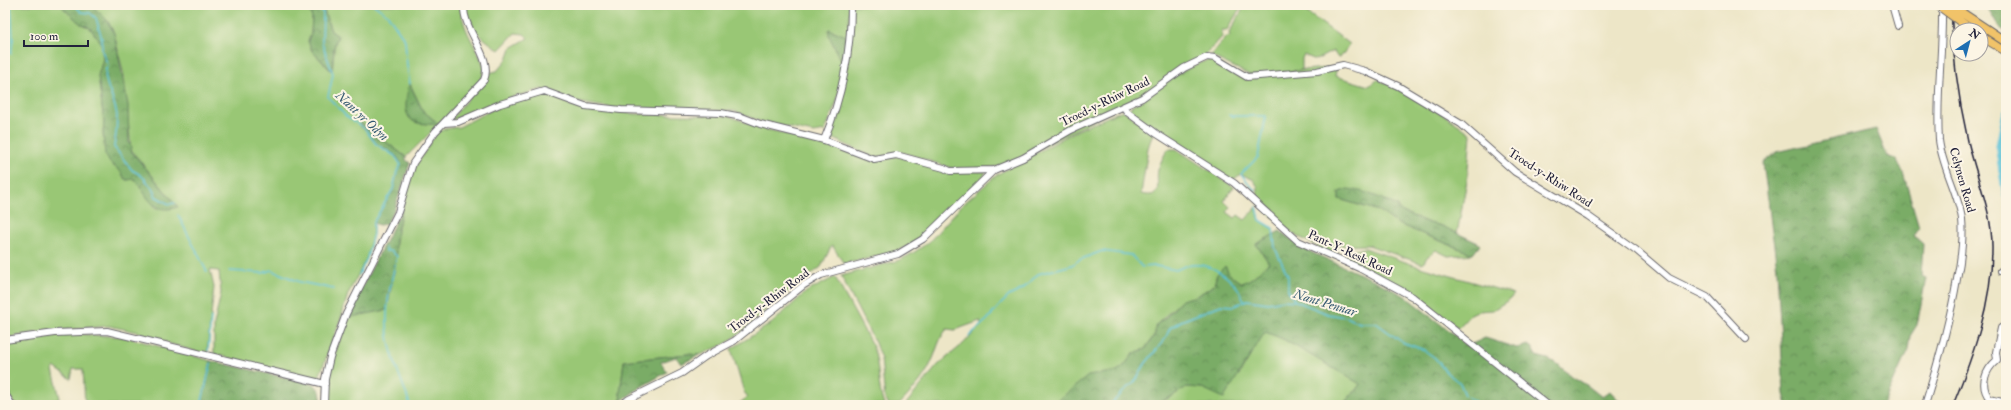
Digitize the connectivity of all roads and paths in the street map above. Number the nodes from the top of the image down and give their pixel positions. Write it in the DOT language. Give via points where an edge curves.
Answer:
graph roads {
  1 [pos="464,5"];
  2 [pos="851,5"];
  3 [pos="1892,5"];
  4 [pos="1938,5"];
  5 [pos="1942,5"];
  6 [pos="1950,5"];
  7 [pos="1961,22"];
  8 [pos="1898,26"];
  9 [pos="1989,41"];
  10 [pos="2006,42"];
  11 [pos="2006,51"];
  12 [pos="1124,107"];
  13 [pos="444,123"];
  14 [pos="824,140"];
  15 [pos="994,170"];
  16 [pos="2006,325"];
  17 [pos="1746,338"];
  18 [pos="5,340"];
  19 [pos="1997,360"];
  20 [pos="2004,361"];
  21 [pos="324,384"];
  22 [pos="5,394"];
  23 [pos="2005,400"];
  24 [pos="1988,402"];
  25 [pos="12,405"];
  26 [pos="324,405"];
  27 [pos="621,405"];
  28 [pos="1548,405"];
  29 [pos="1924,405"];
  1 -- 13 [label="street" via="465,18 486,66 486,72 484,80"];
  2 -- 14 [label="street" via="846,65 836,109"];
  3 -- 8 [label="street"];
  4 -- 7 [label="main road, bridge"];
  5 -- 29 [label="street, Celynen Road" via="1938,114 1940,142 1961,217 1963,238 1952,312 1938,366"];
  6 -- 10 [label="main road, bridge"];
  9 -- 11 [label="main road"];
  12 -- 15 [label="street, Troed-y-Rhiw Road" via="1071,130 1013,163"];
  12 -- 17 [label="street, Troed-y-Rhiw Road" via="1152,92 1184,68 1208,57 1215,58 1247,77 1317,71 1338,65 1365,71 1408,91 1461,124 1515,172 1588,216 1636,250 1669,278 1707,297"];
  12 -- 28 [label="street, Pant-Y-Resk Road" via="1157,134 1234,183 1298,241 1359,268 1413,297"];
  13 -- 14 [label="street" via="458,122 500,104 544,91 574,103 596,108 721,113"];
  13 -- 21 [label="street" via="413,163 398,212 348,308 330,357"];
  14 -- 15 [label="street" via="874,159 896,155 950,171"];
  15 -- 27 [label="street, Troed-y-Rhiw Road" via="938,226 909,250 821,275 804,285 734,341 682,373"];
  16 -- 19 [label="street" via="2001,328"];
  18 -- 21 [label="street" via="54,333 107,331"];
  19 -- 20 [label="street"];
  19 -- 24 [label="street" via="1988,370 1983,386"];
  21 -- 26 [label="street"];
  22 -- 25 [label="street"];
  23 -- 24 [label="street"];
}
